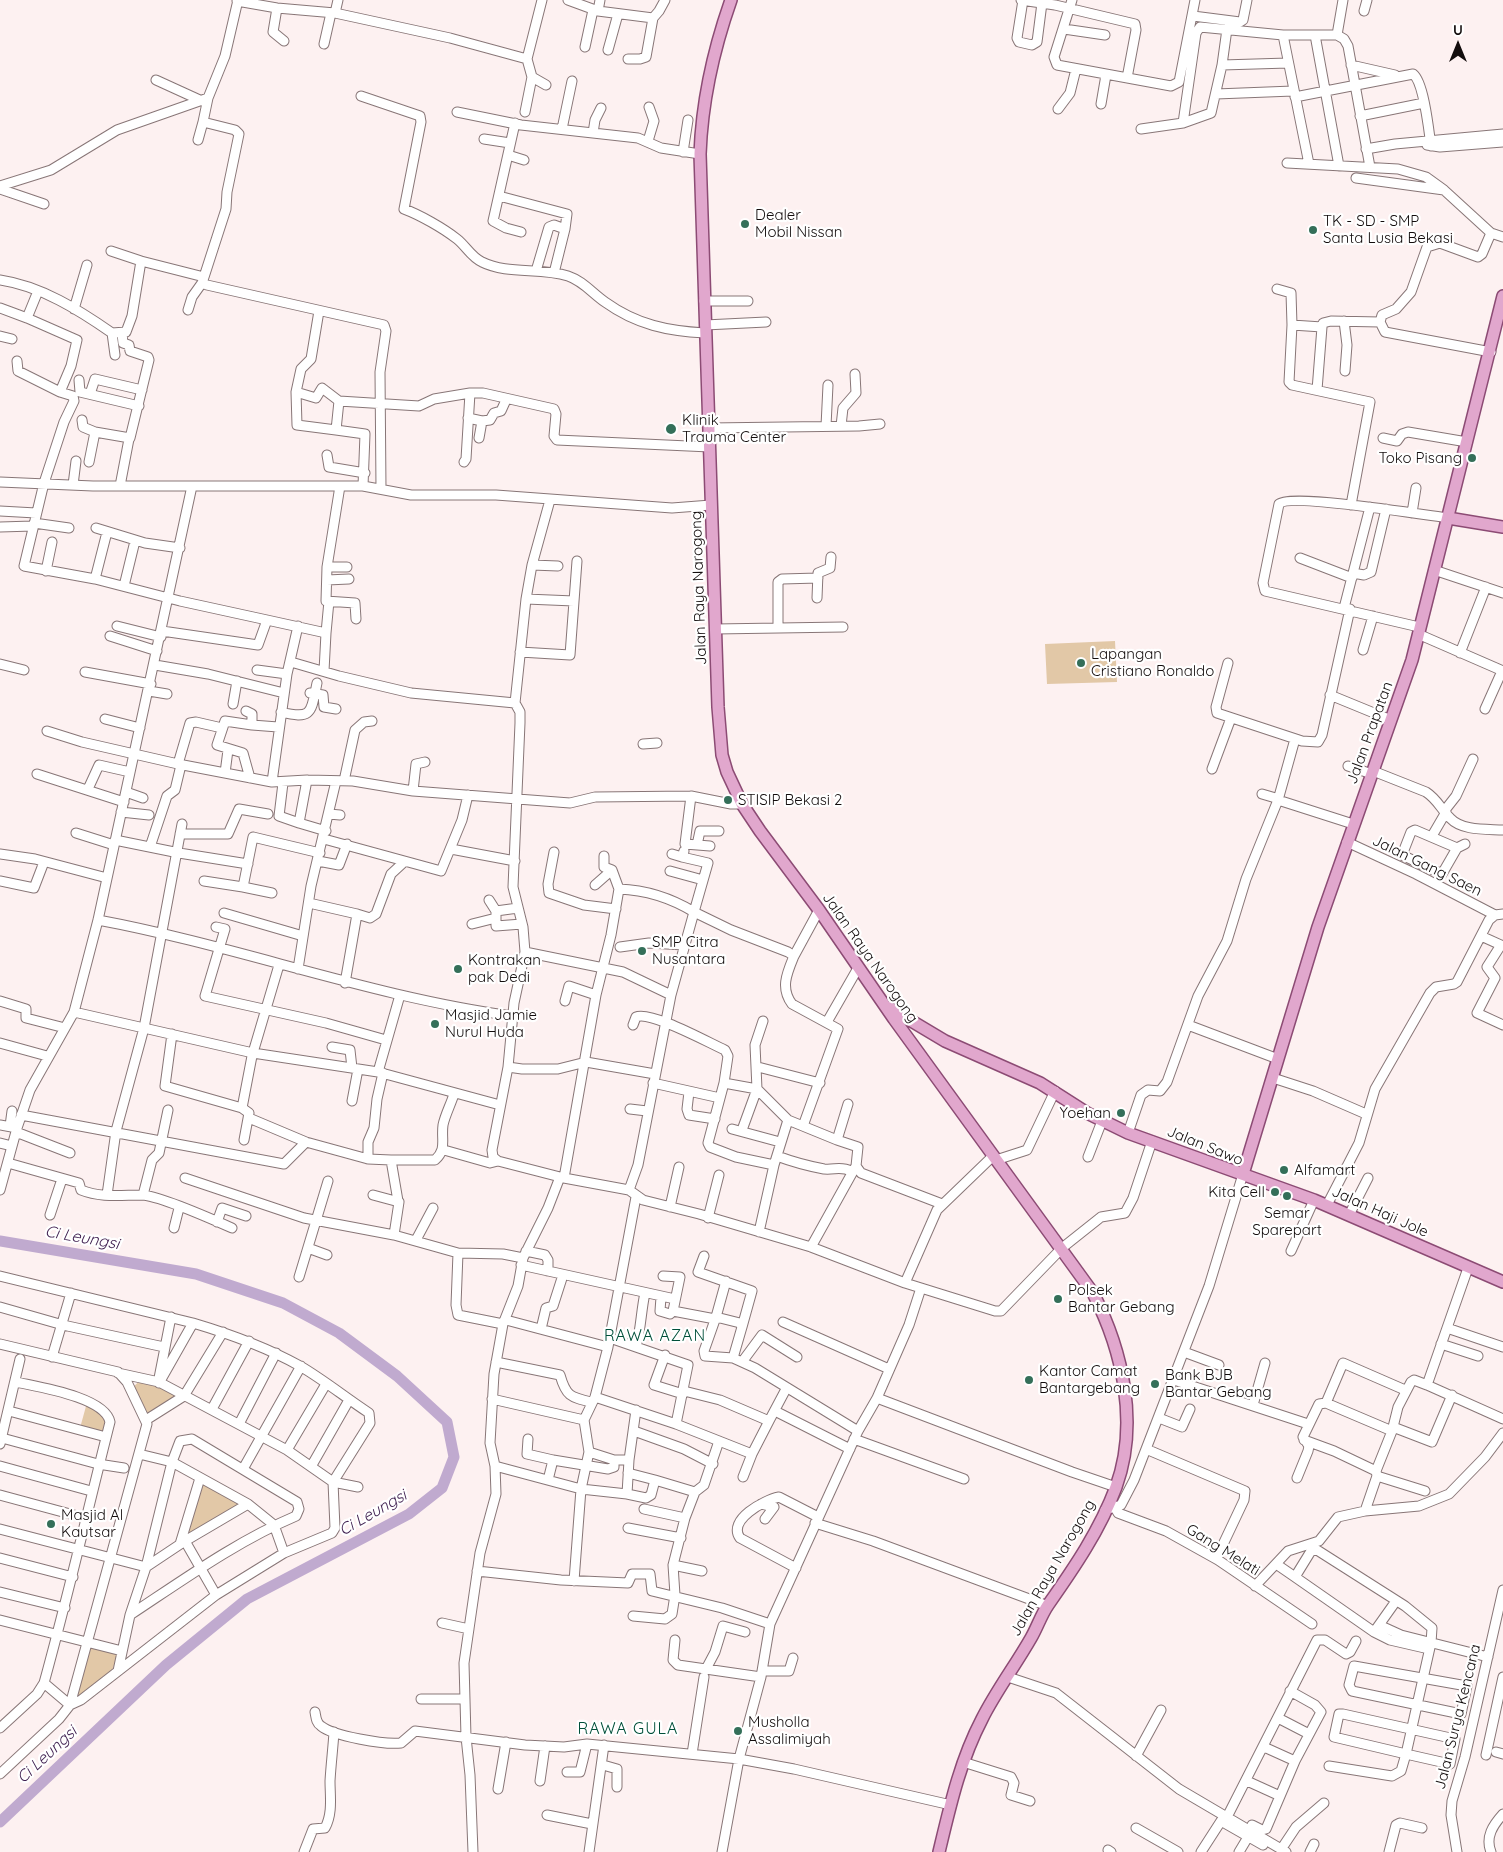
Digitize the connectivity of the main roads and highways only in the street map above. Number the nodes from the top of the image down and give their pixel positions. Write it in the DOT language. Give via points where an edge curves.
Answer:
graph roads {
  1 [pos="731,0"];
  2 [pos="1503,296"];
  3 [pos="1499,329"];
  4 [pos="1448,518"];
  5 [pos="1503,527"];
  6 [pos="883,1004"];
  7 [pos="1243,1174"];
  8 [pos="1503,1282"];
  9 [pos="939,1852"];
  1 -- 6 [label="main road, Jalan Raya Narogong" via="707,83 700,154 722,755 742,804"];
  2 -- 3 [label="main road, Jalan Prapatan"];
  3 -- 4 [label="main road, Jalan Prapatan" via="1490,352"];
  4 -- 5 [label="main road"];
  4 -- 7 [label="main road, Jalan Prapatan" via="1412,660 1318,927"];
  6 -- 7 [label="main road, Jalan Sawo" via="945,1041 1055,1091 1102,1121"];
  6 -- 9 [label="main road, Jalan Raya Narogong" via="1098,1302 1109,1327 1122,1374 1126,1407 1126,1432 1110,1509 980,1721 963,1762"];
  7 -- 8 [label="main road, Jalan Haji Jole" via="1327,1205"];
}
